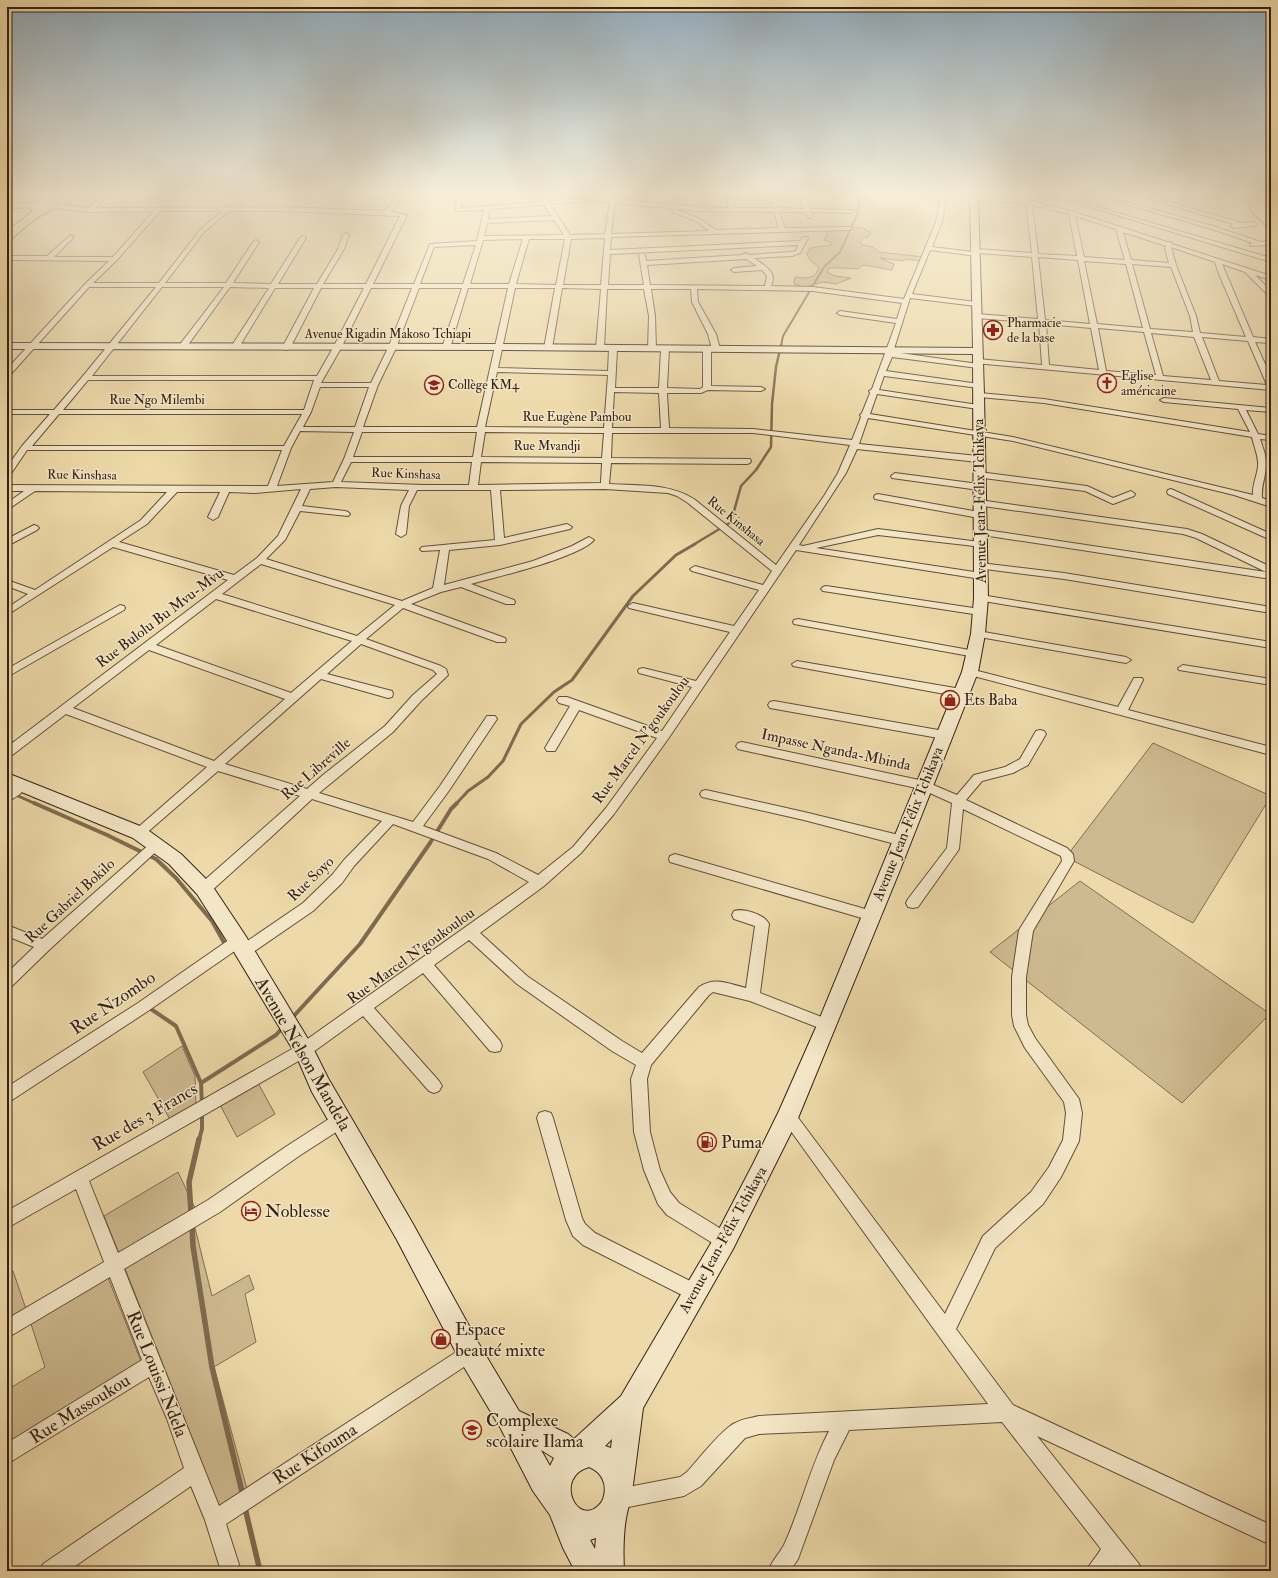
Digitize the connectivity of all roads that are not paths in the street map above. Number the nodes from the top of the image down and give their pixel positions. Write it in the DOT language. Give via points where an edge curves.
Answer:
graph roads {
  1 [pos="107,267"];
  2 [pos="175,267"];
  3 [pos="240,267"];
  4 [pos="285,267"];
  5 [pos="330,267"];
  6 [pos="378,267"];
  7 [pos="423,267"];
  8 [pos="471,267"];
  9 [pos="518,267"];
  10 [pos="563,267"];
  11 [pos="607,267"];
  12 [pos="644,267"];
  13 [pos="920,267"];
  14 [pos="976,267"];
  15 [pos="1036,267"];
  16 [pos="1083,267"];
  17 [pos="1128,267"];
  18 [pos="1174,267"];
  19 [pos="1226,267"];
  20 [pos="1243,267"];
  21 [pos="763,268"];
  22 [pos="734,270"];
  23 [pos="1247,270"];
  24 [pos="1271,278"];
  25 [pos="87,285"];
  26 [pos="160,286"];
  27 [pos="228,286"];
  28 [pos="273,286"];
  29 [pos="318,287"];
  30 [pos="368,287"];
  31 [pos="415,287"];
  32 [pos="465,287"];
  33 [pos="512,287"];
  34 [pos="560,287"];
  35 [pos="648,287"];
  36 [pos="694,287"];
  37 [pos="606,288"];
  38 [pos="767,288"];
  39 [pos="1271,295"];
  40 [pos="907,298"];
  41 [pos="976,310"];
  42 [pos="840,313"];
  43 [pos="899,321"];
  44 [pos="1041,321"];
  45 [pos="1095,326"];
  46 [pos="1147,330"];
  47 [pos="1197,334"];
  48 [pos="1251,339"];
  49 [pos="1271,341"];
  50 [pos="7,346"];
  51 [pos="32,346"];
  52 [pos="110,347"];
  53 [pos="182,347"];
  54 [pos="500,347"];
  55 [pos="235,348"];
  56 [pos="286,348"];
  57 [pos="337,348"];
  58 [pos="392,348"];
  59 [pos="446,348"];
  60 [pos="548,348"];
  61 [pos="600,348"];
  62 [pos="613,348"];
  63 [pos="652,349"];
  64 [pos="665,349"];
  65 [pos="712,349"];
  66 [pos="889,352"];
  67 [pos="978,360"];
  68 [pos="1046,368"];
  69 [pos="494,370"];
  70 [pos="7,372"];
  71 [pos="1103,372"];
  72 [pos="611,373"];
  73 [pos="881,373"];
  74 [pos="1160,377"];
  75 [pos="86,378"];
  76 [pos="318,382"];
  77 [pos="1216,383"];
  78 [pos="374,385"];
  79 [pos="1271,387"];
  80 [pos="707,388"];
  81 [pos="761,388"];
  82 [pos="610,390"];
  83 [pos="663,391"];
  84 [pos="874,391"];
  85 [pos="979,396"];
  86 [pos="1164,400"];
  87 [pos="1241,408"];
  88 [pos="1271,410"];
  89 [pos="7,412"];
  90 [pos="56,412"];
  91 [pos="307,412"];
  92 [pos="864,415"];
  93 [pos="358,428"];
  94 [pos="298,429"];
  95 [pos="481,429"];
  96 [pos="666,430"];
  97 [pos="608,431"];
  98 [pos="978,432"];
  99 [pos="1255,435"];
  100 [pos="1271,438"];
  101 [pos="854,444"];
  102 [pos="25,448"];
  103 [pos="287,448"];
  104 [pos="1259,449"];
  105 [pos="1271,451"];
  106 [pos="348,459"];
  107 [pos="477,459"];
  108 [pos="606,459"];
  109 [pos="747,461"];
  110 [pos="7,473"];
  111 [pos="894,476"];
  112 [pos="336,484"];
  113 [pos="307,486"];
  114 [pos="605,486"];
  115 [pos="7,488"];
  116 [pos="33,488"];
  117 [pos="414,488"];
  118 [pos="472,488"];
  119 [pos="495,488"];
  120 [pos="979,488"];
  121 [pos="175,489"];
  122 [pos="271,489"];
  123 [pos="226,490"];
  124 [pos="1171,492"];
  125 [pos="1131,494"];
  126 [pos="878,497"];
  127 [pos="1258,500"];
  128 [pos="1271,504"];
  129 [pos="7,507"];
  130 [pos="298,508"];
  131 [pos="345,514"];
  132 [pos="212,517"];
  133 [pos="567,527"];
  134 [pos="34,528"];
  135 [pos="401,534"];
  136 [pos="1271,537"];
  137 [pos="979,539"];
  138 [pos="589,540"];
  139 [pos="500,542"];
  140 [pos="7,543"];
  141 [pos="111,543"];
  142 [pos="445,548"];
  143 [pos="797,548"];
  144 [pos="425,549"];
  145 [pos="260,560"];
  146 [pos="694,569"];
  147 [pos="777,571"];
  148 [pos="980,571"];
  149 [pos="1271,571"];
  150 [pos="1271,576"];
  151 [pos="236,579"];
  152 [pos="7,583"];
  153 [pos="462,584"];
  154 [pos="764,588"];
  155 [pos="826,589"];
  156 [pos="438,590"];
  157 [pos="35,593"];
  158 [pos="214,595"];
  159 [pos="510,602"];
  160 [pos="402,604"];
  161 [pos="981,605"];
  162 [pos="633,606"];
  163 [pos="120,608"];
  164 [pos="1271,610"];
  165 [pos="7,612"];
  166 [pos="798,622"];
  167 [pos="737,630"];
  168 [pos="978,634"];
  169 [pos="359,640"];
  170 [pos="501,640"];
  171 [pos="1271,645"];
  172 [pos="149,646"];
  173 [pos="975,654"];
  174 [pos="1126,660"];
  175 [pos="797,664"];
  176 [pos="1183,668"];
  177 [pos="643,672"];
  178 [pos="970,672"];
  179 [pos="7,674"];
  180 [pos="320,675"];
  181 [pos="1138,680"];
  182 [pos="1271,682"];
  183 [pos="699,685"];
  184 [pos="961,693"];
  185 [pos="388,694"];
  186 [pos="293,698"];
  187 [pos="563,700"];
  188 [pos="576,705"];
  189 [pos="774,705"];
  190 [pos="65,709"];
  191 [pos="1122,712"];
  192 [pos="491,719"];
  193 [pos="1040,734"];
  194 [pos="944,735"];
  195 [pos="664,736"];
  196 [pos="742,746"];
  197 [pos="551,748"];
  198 [pos="1271,751"];
  199 [pos="7,753"];
  200 [pos="216,766"];
  201 [pos="924,785"];
  202 [pos="12,787"];
  203 [pos="706,794"];
  204 [pos="309,795"];
  205 [pos="958,802"];
  206 [pos="391,819"];
  207 [pos="415,828"];
  208 [pos="147,839"];
  209 [pos="903,841"];
  210 [pos="675,859"];
  211 [pos="539,882"];
  212 [pos="204,889"];
  213 [pos="913,903"];
  214 [pos="739,915"];
  215 [pos="872,916"];
  216 [pos="7,930"];
  217 [pos="470,932"];
  218 [pos="44,946"];
  219 [pos="241,946"];
  220 [pos="425,965"];
  221 [pos="7,982"];
  222 [pos="752,996"];
  223 [pos="365,1008"];
  224 [pos="827,1025"];
  225 [pos="496,1046"];
  226 [pos="304,1050"];
  227 [pos="644,1062"];
  228 [pos="434,1086"];
  229 [pos="7,1095"];
  230 [pos="788,1116"];
  231 [pos="545,1118"];
  232 [pos="341,1120"];
  233 [pos="80,1178"];
  234 [pos="7,1220"];
  235 [pos="725,1241"];
  236 [pos="114,1265"];
  237 [pos="696,1293"];
  238 [pos="7,1329"];
  239 [pos="946,1329"];
  240 [pos="470,1353"];
  241 [pos="153,1364"];
  242 [pos="630,1405"];
  243 [pos="1006,1412"];
  244 [pos="510,1420"];
  245 [pos="842,1422"];
  246 [pos="7,1454"];
  247 [pos="577,1456"];
  248 [pos="195,1472"];
  249 [pos="618,1497"];
  250 [pos="561,1508"];
  251 [pos="214,1520"];
  252 [pos="1271,1534"];
  253 [pos="1112,1547"];
  254 [pos="50,1571"];
  255 [pos="231,1571"];
  256 [pos="591,1571"];
  257 [pos="609,1571"];
  258 [pos="778,1571"];
  259 [pos="1097,1571"];
  260 [pos="1132,1571"];
  1 -- 25 [label="street"];
  2 -- 26 [label="street"];
  3 -- 27 [label="street"];
  4 -- 28 [label="street"];
  5 -- 29 [label="street"];
  6 -- 30 [label="street"];
  7 -- 31 [label="street"];
  8 -- 32 [label="street"];
  9 -- 33 [label="street"];
  10 -- 34 [label="street"];
  11 -- 37 [label="street"];
  12 -- 35 [label="street"];
  13 -- 40 [label="street, Rue Marcel N'goukoulou"];
  14 -- 41 [label="street, Avenue Jean-Félix Tchikaya"];
  15 -- 44 [label="street"];
  16 -- 45 [label="street"];
  17 -- 46 [label="street"];
  18 -- 47 [label="street"];
  19 -- 48 [label="street" via="1222,274"];
  20 -- 23 [label="street"];
  21 -- 22 [label="street"];
  21 -- 38 [label="street" via="770,275 771,280"];
  23 -- 24 [label="street"];
  23 -- 39 [label="street"];
  25 -- 26 [label="street"];
  25 -- 51 [label="street"];
  26 -- 27 [label="street"];
  26 -- 52 [label="street"];
  27 -- 28 [label="street"];
  27 -- 53 [label="street"];
  28 -- 29 [label="street"];
  28 -- 55 [label="street"];
  29 -- 30 [label="street"];
  29 -- 56 [label="street"];
  30 -- 31 [label="street"];
  30 -- 57 [label="street"];
  31 -- 32 [label="street"];
  31 -- 58 [label="street"];
  32 -- 33 [label="street"];
  32 -- 59 [label="street"];
  33 -- 34 [label="street"];
  33 -- 54 [label="street"];
  34 -- 37 [label="street"];
  34 -- 60 [label="street"];
  35 -- 36 [label="street"];
  35 -- 37 [label="street"];
  35 -- 63 [label="street" via="652,316"];
  36 -- 38 [label="street"];
  36 -- 65 [label="street" via="695,302 712,334"];
  37 -- 61 [label="street"];
  38 -- 40 [label="street" via="828,290"];
  40 -- 41 [label="street"];
  40 -- 43 [label="street, Rue Marcel N'goukoulou"];
  41 -- 44 [label="street"];
  41 -- 67 [label="street, Avenue Jean-Félix Tchikaya"];
  42 -- 43 [label="street"];
  43 -- 66 [label="street, Rue Marcel N'goukoulou"];
  44 -- 45 [label="street"];
  44 -- 68 [label="street"];
  45 -- 46 [label="street"];
  45 -- 71 [label="street"];
  46 -- 47 [label="street"];
  46 -- 74 [label="street"];
  47 -- 48 [label="street"];
  47 -- 77 [label="street"];
  48 -- 49 [label="street"];
  48 -- 79 [label="street"];
  50 -- 51 [label="street, Avenue Rigadin Makoso Tchiapi"];
  51 -- 52 [label="street, Avenue Rigadin Makoso Tchiapi"];
  51 -- 70 [label="street"];
  52 -- 53 [label="street, Avenue Rigadin Makoso Tchiapi"];
  52 -- 75 [label="street"];
  53 -- 55 [label="street, Avenue Rigadin Makoso Tchiapi"];
  54 -- 59 [label="street, Avenue Rigadin Makoso Tchiapi"];
  54 -- 60 [label="street, Avenue Rigadin Makoso Tchiapi"];
  54 -- 69 [label="street"];
  55 -- 56 [label="street, Avenue Rigadin Makoso Tchiapi"];
  56 -- 57 [label="street, Avenue Rigadin Makoso Tchiapi"];
  57 -- 58 [label="street, Avenue Rigadin Makoso Tchiapi"];
  57 -- 76 [label="street"];
  58 -- 59 [label="street, Avenue Rigadin Makoso Tchiapi"];
  58 -- 78 [label="street"];
  60 -- 61 [label="street, Avenue Rigadin Makoso Tchiapi"];
  61 -- 62 [label="street, Avenue Rigadin Makoso Tchiapi"];
  62 -- 63 [label="street, Avenue Rigadin Makoso Tchiapi"];
  62 -- 72 [label="street"];
  63 -- 64 [label="street, Avenue Rigadin Makoso Tchiapi"];
  64 -- 65 [label="street, Avenue Rigadin Makoso Tchiapi"];
  64 -- 83 [label="street"];
  65 -- 66 [label="street, Avenue Rigadin Makoso Tchiapi"];
  65 -- 80 [label="street"];
  66 -- 67 [label="street, Avenue Rigadin Makoso Tchiapi"];
  66 -- 67 [label="street"];
  66 -- 73 [label="street, Rue Marcel N'goukoulou"];
  67 -- 68 [label="street"];
  67 -- 85 [label="street, Avenue Jean-Félix Tchikaya"];
  68 -- 71 [label="street"];
  69 -- 72 [label="street"];
  69 -- 95 [label="street"];
  71 -- 74 [label="street"];
  72 -- 82 [label="street"];
  73 -- 84 [label="street, Rue Marcel N'goukoulou"];
  73 -- 85 [label="street"];
  74 -- 77 [label="street"];
  75 -- 76 [label="street"];
  75 -- 90 [label="street"];
  76 -- 78 [label="street"];
  76 -- 91 [label="street"];
  77 -- 79 [label="street"];
  78 -- 93 [label="street"];
  80 -- 81 [label="street"];
  80 -- 83 [label="street" via="701,391"];
  82 -- 83 [label="street"];
  82 -- 97 [label="street"];
  83 -- 96 [label="street"];
  84 -- 85 [label="street"];
  84 -- 92 [label="street, Rue Marcel N'goukoulou"];
  85 -- 98 [label="street, Avenue Jean-Félix Tchikaya"];
  85 -- 99 [label="street" via="1044,401"];
  86 -- 87 [label="street"];
  87 -- 88 [label="street"];
  87 -- 99 [label="street"];
  89 -- 90 [label="street, Rue Ngo Milembi"];
  90 -- 91 [label="street, Rue Ngo Milembi"];
  90 -- 102 [label="street"];
  91 -- 94 [label="street"];
  92 -- 98 [label="street"];
  92 -- 101 [label="street, Rue Marcel N'goukoulou"];
  93 -- 94 [label="street, Rue Eugène Pambou"];
  93 -- 95 [label="street, Rue Eugène Pambou"];
  93 -- 106 [label="street"];
  94 -- 103 [label="street"];
  95 -- 97 [label="street, Rue Eugène Pambou"];
  95 -- 107 [label="street"];
  96 -- 97 [label="street, Rue Eugène Pambou"];
  96 -- 101 [label="street, Rue Eugène Pambou" via="761,431"];
  97 -- 108 [label="street"];
  98 -- 120 [label="street, Avenue Jean-Félix Tchikaya"];
  98 -- 127 [label="street"];
  99 -- 100 [label="street"];
  99 -- 104 [label="street"];
  101 -- 120 [label="street, Rue Eugène Pambou"];
  101 -- 143 [label="street, Rue Marcel N'goukoulou" via="842,473"];
  102 -- 103 [label="street"];
  102 -- 110 [label="street"];
  103 -- 122 [label="street"];
  104 -- 105 [label="street"];
  104 -- 127 [label="street" via="1262,467 1257,486"];
  106 -- 107 [label="street, Rue Mvandji"];
  106 -- 112 [label="street"];
  107 -- 108 [label="street, Rue Mvandji"];
  107 -- 118 [label="street"];
  108 -- 109 [label="street, Rue Mvandji"];
  108 -- 114 [label="street"];
  111 -- 120 [label="street"];
  112 -- 113 [label="street, Rue Kinshasa"];
  112 -- 117 [label="street, Rue Kinshasa"];
  113 -- 122 [label="street, Rue Kinshasa"];
  113 -- 130 [label="street, Rue Bulolu Bu Mvu-Mvu"];
  114 -- 119 [label="street, Rue Kinshasa"];
  114 -- 147 [label="street, Rue Kinshasa" via="660,488 680,494"];
  115 -- 116 [label="street, Rue Kinshasa"];
  116 -- 121 [label="street, Rue Kinshasa"];
  116 -- 129 [label="street"];
  117 -- 118 [label="street, Rue Kinshasa"];
  117 -- 135 [label="street" via="405,506"];
  118 -- 119 [label="street, Rue Kinshasa"];
  119 -- 139 [label="street"];
  120 -- 125 [label="street" via="1087,489 1113,501"];
  120 -- 126 [label="street"];
  120 -- 137 [label="street, Avenue Jean-Félix Tchikaya"];
  120 -- 149 [label="street" via="1184,531"];
  121 -- 123 [label="street, Rue Kinshasa"];
  121 -- 141 [label="street" via="150,518"];
  122 -- 123 [label="street, Rue Kinshasa"];
  123 -- 132 [label="street"];
  124 -- 136 [label="street"];
  127 -- 128 [label="street"];
  130 -- 131 [label="street"];
  130 -- 145 [label="street, Rue Bulolu Bu Mvu-Mvu" via="282,538"];
  133 -- 139 [label="street"];
  134 -- 140 [label="street"];
  137 -- 143 [label="street" via="878,532"];
  137 -- 148 [label="street, Avenue Jean-Félix Tchikaya"];
  137 -- 150 [label="street"];
  138 -- 153 [label="street, Rue Gabriel Bokilo" via="547,559"];
  139 -- 142 [label="street"];
  141 -- 151 [label="street"];
  141 -- 157 [label="street"];
  142 -- 144 [label="street"];
  142 -- 156 [label="street"];
  143 -- 147 [label="street, Rue Marcel N'goukoulou"];
  143 -- 148 [label="street"];
  145 -- 151 [label="street, Rue Bulolu Bu Mvu-Mvu"];
  145 -- 160 [label="street"];
  146 -- 154 [label="street"];
  147 -- 154 [label="street, Rue Marcel N'goukoulou"];
  148 -- 161 [label="street, Avenue Jean-Félix Tchikaya"];
  148 -- 164 [label="street" via="1064,576"];
  151 -- 158 [label="street, Rue Bulolu Bu Mvu-Mvu"];
  152 -- 157 [label="street"];
  153 -- 156 [label="street, Rue Gabriel Bokilo"];
  153 -- 159 [label="street"];
  154 -- 167 [label="street, Rue Marcel N'goukoulou"];
  155 -- 161 [label="street"];
  156 -- 160 [label="street, Rue Gabriel Bokilo"];
  157 -- 165 [label="street"];
  158 -- 169 [label="street"];
  158 -- 172 [label="street, Rue Bulolu Bu Mvu-Mvu"];
  160 -- 169 [label="street, Rue Gabriel Bokilo"];
  160 -- 170 [label="street"];
  161 -- 168 [label="street, Avenue Jean-Félix Tchikaya"];
  161 -- 171 [label="street"];
  162 -- 167 [label="street"];
  163 -- 179 [label="street"];
  166 -- 173 [label="street"];
  167 -- 183 [label="street, Rue Marcel N'goukoulou"];
  168 -- 173 [label="street, Avenue Jean-Félix Tchikaya"];
  168 -- 174 [label="street"];
  169 -- 180 [label="street, Rue Gabriel Bokilo"];
  169 -- 204 [label="street, Rue Libreville" via="442,671 443,674 389,729"];
  172 -- 186 [label="street"];
  172 -- 190 [label="street, Rue Bulolu Bu Mvu-Mvu"];
  173 -- 178 [label="street, Avenue Jean-Félix Tchikaya"];
  175 -- 184 [label="street"];
  176 -- 182 [label="street"];
  177 -- 183 [label="street"];
  178 -- 184 [label="street, Avenue Jean-Félix Tchikaya"];
  178 -- 191 [label="street"];
  180 -- 185 [label="street"];
  180 -- 186 [label="street, Rue Gabriel Bokilo"];
  181 -- 191 [label="street"];
  183 -- 195 [label="street, Rue Marcel N'goukoulou"];
  184 -- 194 [label="street, Avenue Jean-Félix Tchikaya"];
  186 -- 200 [label="street, Rue Gabriel Bokilo"];
  187 -- 188 [label="street"];
  188 -- 195 [label="street"];
  188 -- 197 [label="street"];
  189 -- 194 [label="street"];
  190 -- 199 [label="street, Rue Bulolu Bu Mvu-Mvu"];
  190 -- 200 [label="street"];
  191 -- 198 [label="street"];
  192 -- 207 [label="street"];
  193 -- 205 [label="street" via="1024,762 1009,770 978,778"];
  194 -- 201 [label="street, Avenue Jean-Félix Tchikaya"];
  195 -- 211 [label="street, Rue Marcel N'goukoulou" via="610,811 577,850"];
  196 -- 201 [label="street, Impasse Nganda-Mbinda"];
  200 -- 204 [label="street"];
  200 -- 208 [label="street, Rue Gabriel Bokilo"];
  201 -- 205 [label="street, Impasse Nganda-Mbinda"];
  201 -- 209 [label="street, Avenue Jean-Félix Tchikaya"];
  202 -- 208 [label="street, Avenue Nelson Mandela"];
  203 -- 209 [label="street"];
  204 -- 206 [label="street"];
  204 -- 212 [label="street, Rue Libreville"];
  205 -- 213 [label="street" via="953,849"];
  205 -- 239 [label="street, Impasse Nganda-Mbinda" via="1067,854 1068,861 1026,930 1019,977 1019,1015 1021,1026 1030,1043 1071,1099 1074,1113 1071,1141 1055,1172 1037,1198 990,1242"];
  206 -- 207 [label="street"];
  206 -- 219 [label="street, Rue Soyo" via="308,907"];
  207 -- 211 [label="street" via="492,856"];
  208 -- 212 [label="street, Avenue Nelson Mandela" via="175,859"];
  208 -- 218 [label="street, Rue Gabriel Bokilo"];
  209 -- 215 [label="street, Avenue Jean-Félix Tchikaya"];
  210 -- 215 [label="street"];
  211 -- 217 [label="street, Rue Marcel N'goukoulou"];
  212 -- 219 [label="street, Avenue Nelson Mandela"];
  214 -- 222 [label="street" via="762,924"];
  215 -- 224 [label="street, Avenue Jean-Félix Tchikaya"];
  216 -- 218 [label="street"];
  217 -- 220 [label="street, Rue Marcel N'goukoulou"];
  217 -- 227 [label="street" via="522,980"];
  218 -- 221 [label="street, Rue Gabriel Bokilo"];
  219 -- 226 [label="street, Avenue Nelson Mandela"];
  219 -- 229 [label="street, Rue Nzombo"];
  220 -- 223 [label="street, Rue Marcel N'goukoulou"];
  220 -- 225 [label="street"];
  222 -- 224 [label="street"];
  222 -- 227 [label="street" via="710,986"];
  223 -- 226 [label="street, Rue Marcel N'goukoulou"];
  223 -- 228 [label="street"];
  224 -- 230 [label="street, Avenue Jean-Félix Tchikaya"];
  226 -- 232 [label="street, Avenue Nelson Mandela" via="320,1085"];
  226 -- 233 [label="street, Rue des 3 Francs"];
  227 -- 235 [label="street" via="639,1079 642,1132 652,1170 664,1198 673,1209"];
  230 -- 235 [label="street, Avenue Jean-Félix Tchikaya"];
  230 -- 239 [label="street"];
  231 -- 237 [label="street" via="579,1230 589,1239"];
  232 -- 236 [label="street" via="214,1206"];
  232 -- 240 [label="street, Avenue Nelson Mandela"];
  233 -- 234 [label="street, Rue des 3 Francs"];
  233 -- 236 [label="street, Rue Louissi Ndela"];
  235 -- 237 [label="street, Avenue Jean-Félix Tchikaya"];
  236 -- 238 [label="street"];
  236 -- 241 [label="street, Rue Louissi Ndela"];
  237 -- 242 [label="street, Avenue Jean-Félix Tchikaya"];
  239 -- 243 [label="street"];
  240 -- 244 [label="street, Avenue Nelson Mandela"];
  240 -- 251 [label="street, Rue Kifouma"];
  241 -- 246 [label="street, Rue Massoukou"];
  241 -- 248 [label="street, Rue Louissi Ndela"];
  242 -- 247 [label="street, Avenue Jean-Félix Tchikaya"];
  242 -- 249 [label="street, Avenue Jean-Félix Tchikaya"];
  243 -- 245 [label="street"];
  243 -- 252 [label="street"];
  243 -- 253 [label="street"];
  244 -- 247 [label="street"];
  244 -- 250 [label="street, Avenue Nelson Mandela" via="543,1482"];
  245 -- 249 [label="street" via="759,1425 740,1430 694,1479 684,1486"];
  245 -- 258 [label="street" via="826,1456 791,1552"];
  247 -- 249 [label="street" via="589,1453 600,1455 609,1462 616,1471"];
  247 -- 250 [label="street" via="567,1463 561,1472 557,1494"];
  248 -- 251 [label="street, Rue Louissi Ndela"];
  248 -- 254 [label="street"];
  249 -- 250 [label="street" via="609,1516 600,1523 590,1526 570,1520"];
  249 -- 257 [label="street, Avenue Jean-Félix Tchikaya" via="610,1545"];
  250 -- 256 [label="street" via="573,1538"];
  251 -- 255 [label="street, Rue Louissi Ndela"];
  253 -- 259 [label="street" via="1104,1566"];
  253 -- 260 [label="street"];
}
